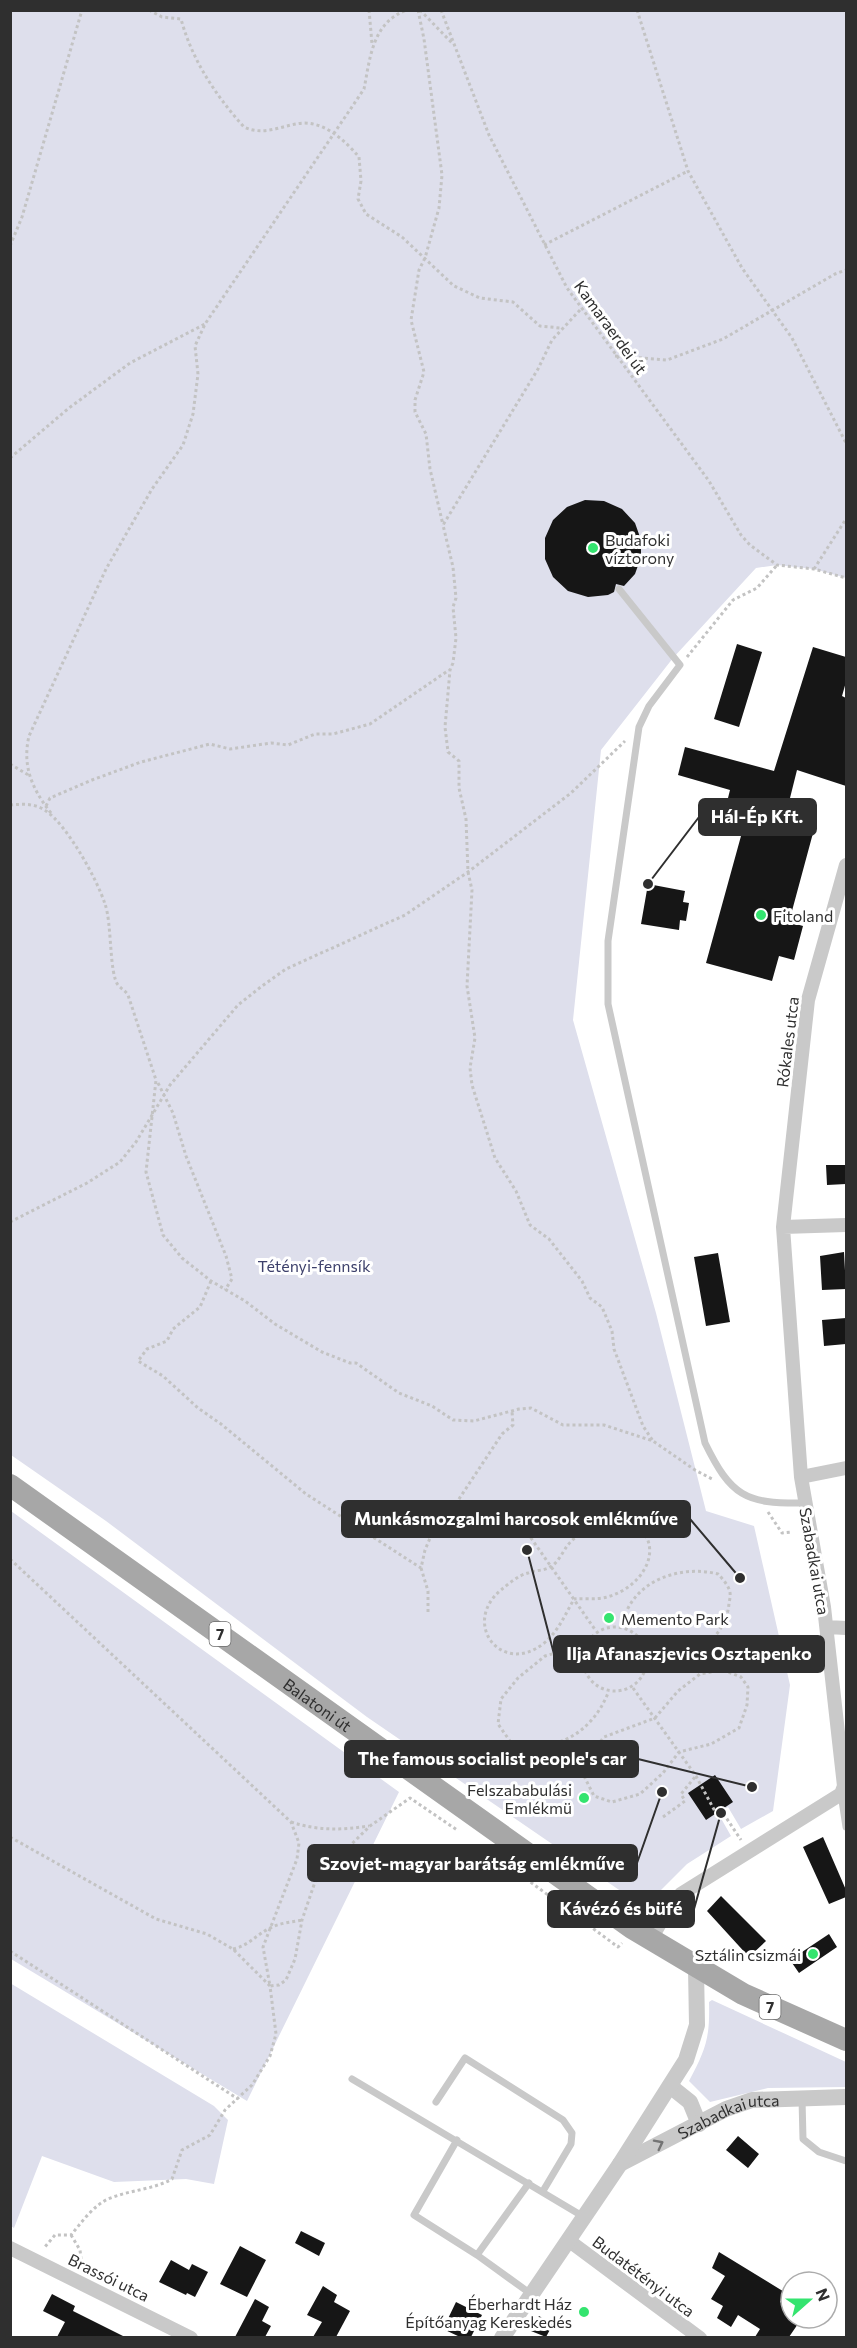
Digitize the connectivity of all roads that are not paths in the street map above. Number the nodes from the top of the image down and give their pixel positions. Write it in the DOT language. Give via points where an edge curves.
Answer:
graph roads {
  1 [pos="619,589"];
  2 [pos="846,866"];
  3 [pos="846,1225"];
  4 [pos="783,1227"];
  5 [pos="846,1468"];
  6 [pos="801,1477"];
  7 [pos="10,1485"];
  8 [pos="804,1503"];
  9 [pos="827,1627"];
  10 [pos="846,1628"];
  11 [pos="844,1795"];
  12 [pos="846,1827"];
  13 [pos="651,1939"];
  14 [pos="696,1968"];
  15 [pos="846,2040"];
  16 [pos="352,2079"];
  17 [pos="670,2086"];
  18 [pos="802,2097"];
  19 [pos="846,2097"];
  20 [pos="436,2102"];
  21 [pos="699,2124"];
  22 [pos="456,2140"];
  23 [pos="846,2161"];
  24 [pos="620,2164"];
  25 [pos="530,2183"];
  26 [pos="543,2191"];
  27 [pos="584,2217"];
  28 [pos="568,2240"];
  29 [pos="10,2248"];
  30 [pos="477,2254"];
  31 [pos="532,2294"];
  32 [pos="191,2337"];
  33 [pos="502,2337"];
  34 [pos="700,2337"];
  1 -- 8 [label="lane" via="680,665 649,706 639,727 608,941 608,1004 705,1443 725,1481 742,1493 762,1502"];
  2 -- 4 [label="street, Rókales utca" via="808,1000"];
  3 -- 4 [label="street"];
  4 -- 6 [label="street, Szabadkai utca"];
  5 -- 6 [label="street"];
  6 -- 8 [label="street, Szabadkai utca"];
  7 -- 13 [label="main road, Balatoni út / 7"];
  8 -- 9 [label="street, Szabadkai utca"];
  9 -- 10 [label="street"];
  9 -- 11 [label="street, Szabadkai utca"];
  11 -- 12 [label="lane"];
  11 -- 13 [label="street" via="681,1894 670,1905"];
  13 -- 14 [label="main road, Balatoni út / 7"];
  14 -- 15 [label="main road, Balatoni út / 7" via="743,1994"];
  14 -- 17 [label="street, Szabadkai utca" via="698,2006 694,2041"];
  16 -- 22 [label="lane"];
  17 -- 21 [label="street" via="690,2102"];
  17 -- 24 [label="street, Szabadkai utca"];
  18 -- 19 [label="street, Szabadkai utca"];
  18 -- 21 [label="street, Szabadkai utca" via="752,2100"];
  18 -- 23 [label="lane" via="803,2139 819,2152"];
  20 -- 26 [label="lane" via="465,2058 563,2120 572,2133 571,2144"];
  24 -- 21 [label="street, Szabadkai utca, one-way"];
  22 -- 25 [label="lane"];
  22 -- 30 [label="lane" via="414,2216"];
  24 -- 27 [label="street, Szabadkai utca"];
  25 -- 26 [label="lane"];
  25 -- 30 [label="lane"];
  26 -- 27 [label="lane"];
  27 -- 28 [label="street, Szabadkai utca"];
  28 -- 31 [label="street, Szabadkai utca"];
  28 -- 34 [label="street, Budatétényi utca"];
  29 -- 32 [label="street, Brassói utca"];
  30 -- 31 [label="lane"];
  31 -- 33 [label="street, Szabadkai utca"];
}
